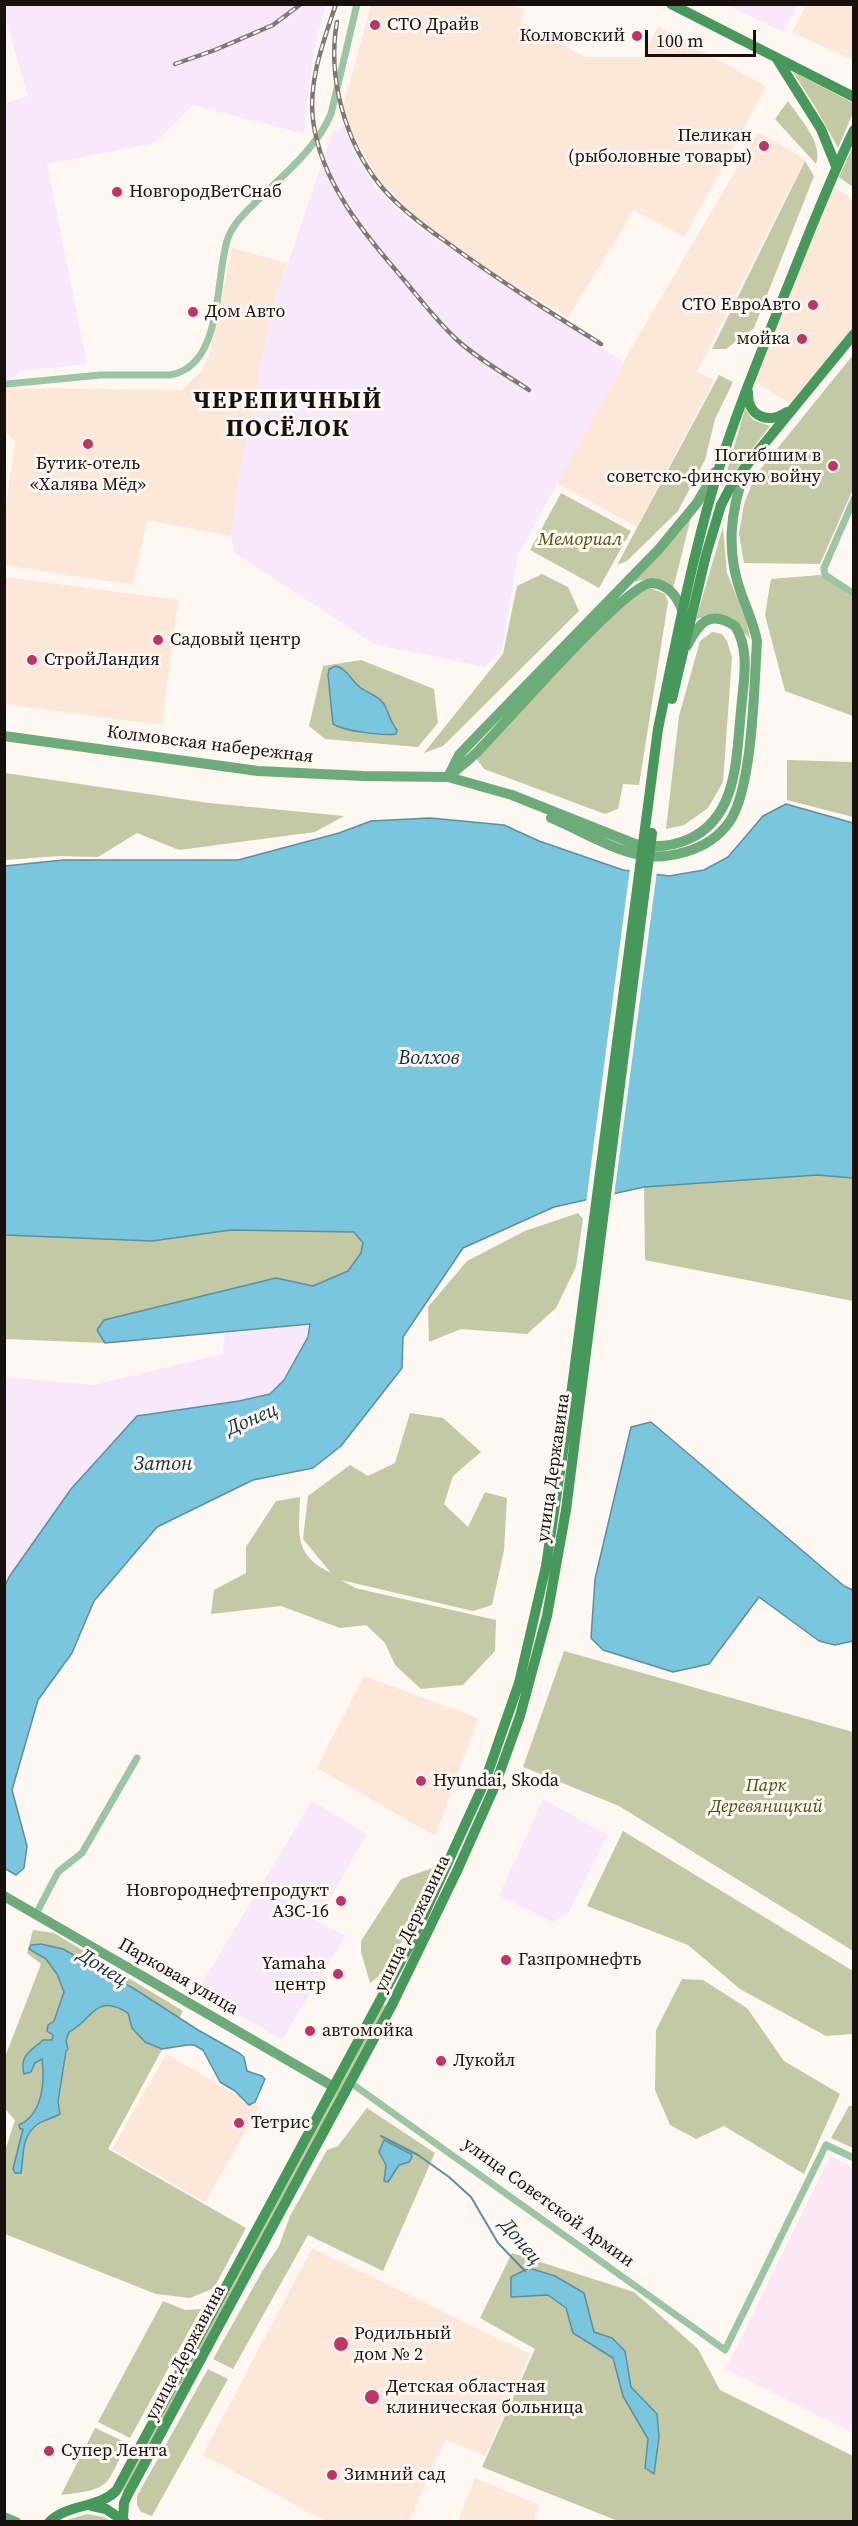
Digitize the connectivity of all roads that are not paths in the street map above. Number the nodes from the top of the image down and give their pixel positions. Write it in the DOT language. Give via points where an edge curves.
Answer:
graph roads {
  1 [pos="357,4"];
  2 [pos="671,4"];
  3 [pos="777,59"];
  4 [pos="850,94"];
  5 [pos="854,130"];
  6 [pos="836,166"];
  7 [pos="854,334"];
  8 [pos="7,384"];
  9 [pos="749,385"];
  10 [pos="793,409"];
  11 [pos="722,460"];
  12 [pos="746,466"];
  13 [pos="854,499"];
  14 [pos="854,594"];
  15 [pos="683,613"];
  16 [pos="680,660"];
  17 [pos="4,736"];
  18 [pos="448,777"];
  19 [pos="653,791"];
  20 [pos="581,1352"];
  21 [pos="137,1758"];
  22 [pos="4,1896"];
  23 [pos="36,1914"];
  24 [pos="381,1999"];
  25 [pos="392,2005"];
  26 [pos="351,2083"];
  27 [pos="334,2087"];
  28 [pos="854,2158"];
  29 [pos="77,2506"];
  30 [pos="59,2513"];
  31 [pos="4,2517"];
  32 [pos="125,2521"];
  33 [pos="16,2522"];
  34 [pos="44,2522"];
  35 [pos="49,2522"];
  1 -- 8 [label="street" via="324,129 236,222 228,239 209,336 198,361 181,373 170,375 100,375"];
  2 -- 3 [label="main road"];
  3 -- 4 [label="main road"];
  3 -- 6 [label="main road" via="821,129"];
  5 -- 6 [label="main road"];
  6 -- 9 [label="main road"];
  7 -- 10 [label="main road"];
  9 -- 10 [label="main road" via="748,403 757,416 775,419"];
  9 -- 11 [label="main road"];
  10 -- 12 [label="main road"];
  11 -- 15 [label="main road"];
  11 -- 18 [label="main road" via="687,518 459,755"];
  12 -- 16 [label="main road" via="721,505"];
  12 -- 18 [label="main road, Колмовская набережная" via="730,533 733,563 757,641 742,791 730,821 719,834 679,854 639,855 493,792"];
  13 -- 14 [label="street" via="824,568 825,575"];
  15 -- 18 [label="main road" via="680,602 668,590 653,583 644,585 614,609 479,750"];
  15 -- 19 [label="main road" via="658,729"];
  16 -- 18 [label="main road, Колмовская набережная" via="697,626 709,620 728,622 741,634 744,661 732,782 719,816 698,835 672,845 635,844 512,795"];
  16 -- 19 [label="main road"];
  17 -- 18 [label="main road, Колмовская набережная" via="258,771"];
  19 -- 20 [label="main road"];
  20 -- 24 [label="main road, улица Державина" via="546,1566 517,1691 485,1781"];
  20 -- 25 [label="main road, улица Державина" via="566,1510 536,1661 494,1788"];
  21 -- 23 [label="street" via="82,1853 58,1872"];
  22 -- 23 [label="main road, Парковая улица"];
  23 -- 27 [label="main road, Парковая улица"];
  24 -- 25 [label="main road"];
  24 -- 27 [label="main road, улица Державина"];
  25 -- 26 [label="main road, улица Державина"];
  26 -- 28 [label="street, улица Советской Армии" via="725,2350 826,2145"];
  26 -- 32 [label="main road, улица Державина" via="128,2494"];
  27 -- 29 [label="main road, улица Державина" via="116,2491 103,2501"];
  29 -- 30 [label="main road, улица Державина"];
  29 -- 32 [label="main road, улица Державина" via="97,2506"];
  30 -- 34 [label="main road"];
  30 -- 35 [label="main road, улица Державина"];
  31 -- 33 [label="main road"];
}
